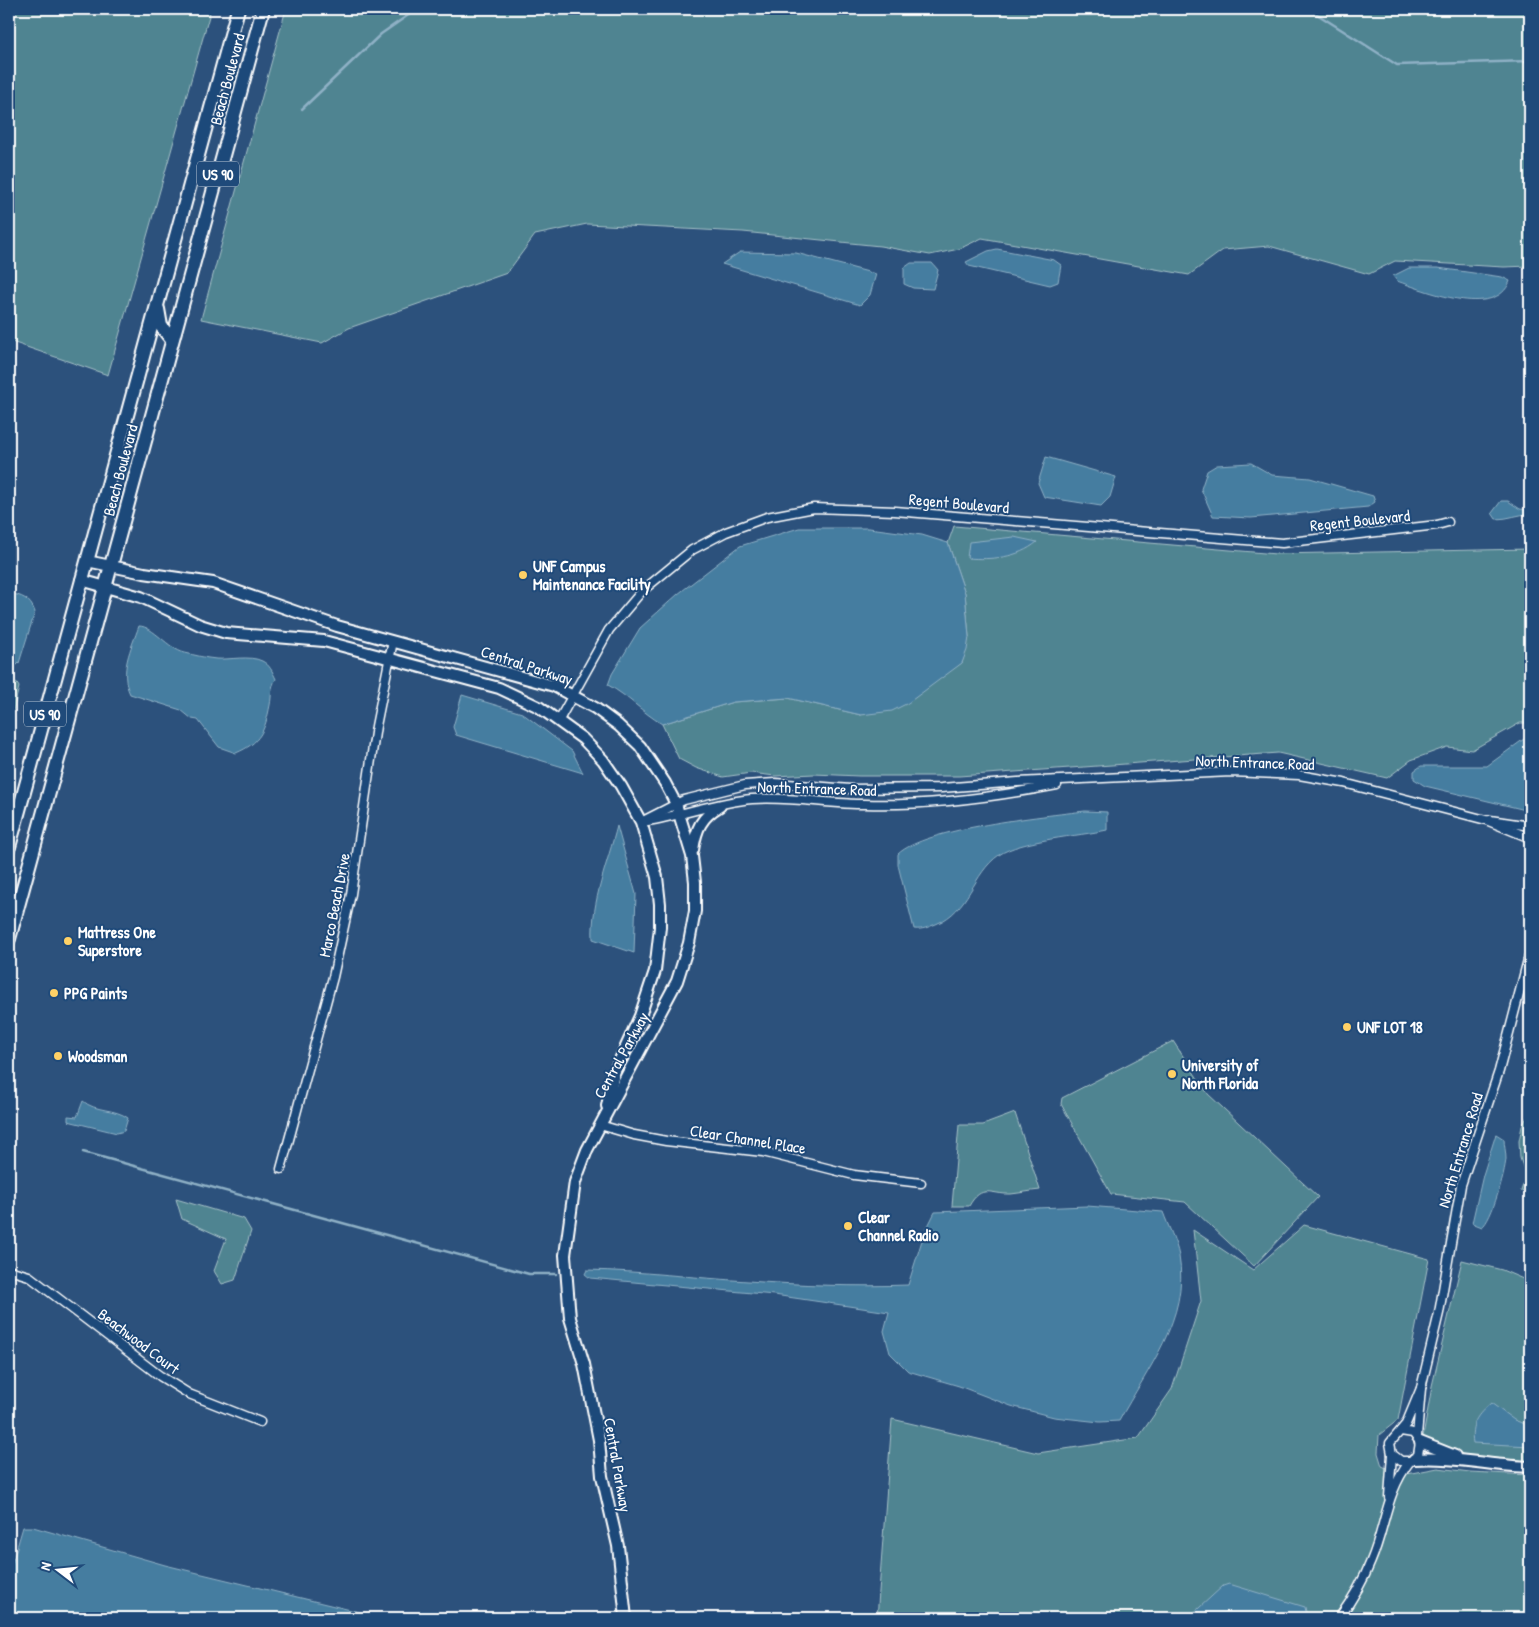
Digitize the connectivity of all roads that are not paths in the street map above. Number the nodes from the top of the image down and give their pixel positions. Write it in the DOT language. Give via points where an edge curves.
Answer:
graph roads {
  1 [pos="238,9"];
  2 [pos="263,9"];
  3 [pos="157,304"];
  4 [pos="172,340"];
  5 [pos="145,348"];
  6 [pos="1448,522"];
  7 [pos="87,560"];
  8 [pos="111,566"];
  9 [pos="81,580"];
  10 [pos="105,586"];
  11 [pos="394,641"];
  12 [pos="390,658"];
  13 [pos="574,695"];
  14 [pos="559,720"];
  15 [pos="1078,781"];
  16 [pos="891,790"];
  17 [pos="907,803"];
  18 [pos="676,804"];
  19 [pos="720,806"];
  20 [pos="680,815"];
  21 [pos="1486,820"];
  22 [pos="641,822"];
  23 [pos="1530,826"];
  24 [pos="1530,838"];
  25 [pos="9,847"];
  26 [pos="692,856"];
  27 [pos="9,939"];
  28 [pos="1530,952"];
  29 [pos="602,1121"];
  30 [pos="281,1170"];
  31 [pos="921,1183"];
  32 [pos="9,1270"];
  33 [pos="1421,1388"];
  34 [pos="260,1422"];
  35 [pos="1401,1431"];
  36 [pos="1419,1439"];
  37 [pos="1392,1454"];
  38 [pos="1412,1460"];
  39 [pos="1468,1461"];
  40 [pos="1530,1468"];
  41 [pos="1390,1497"];
  42 [pos="626,1618"];
  43 [pos="1339,1618"];
  1 -- 3 [label="highway, US 90"];
  2 -- 4 [label="highway, Beach Boulevard / US 90"];
  3 -- 4 [label="highway" via="160,326"];
  3 -- 5 [label="highway, US 90"];
  4 -- 5 [label="highway" via="154,342"];
  4 -- 8 [label="highway, Beach Boulevard / US 90"];
  5 -- 7 [label="highway, US 90"];
  6 -- 13 [label="street, Regent Boulevard" via="1282,543 895,510 814,508 767,517 726,532 692,550 642,591 609,630"];
  7 -- 8 [label="street, Central Parkway"];
  7 -- 9 [label="highway, US 90"];
  8 -- 10 [label="highway, Beach Boulevard / US 90"];
  8 -- 11 [label="street, Central Parkway" via="213,583 337,626"];
  9 -- 10 [label="street, Central Parkway"];
  9 -- 25 [label="highway, US 90"];
  10 -- 12 [label="street, Central Parkway" via="141,597 200,625 226,633 324,641"];
  10 -- 27 [label="highway, Beach Boulevard / US 90"];
  11 -- 12 [label="street, Marco Beach Drive"];
  11 -- 13 [label="street, Central Parkway" via="534,679"];
  12 -- 14 [label="street, Central Parkway" via="499,688"];
  12 -- 30 [label="street, Marco Beach Drive" via="376,726 352,894"];
  13 -- 14 [label="street, Regent Boulevard"];
  13 -- 18 [label="street, Central Parkway" via="618,725 640,746"];
  14 -- 22 [label="street, Central Parkway" via="603,760"];
  15 -- 16 [label="street, North Entrance Road"];
  15 -- 17 [label="street, North Entrance Road" via="1020,792"];
  15 -- 21 [label="street, North Entrance Road" via="1231,772 1299,776 1383,792"];
  16 -- 17 [label="street" via="900,794"];
  16 -- 18 [label="street, North Entrance Road" via="774,783 723,789"];
  17 -- 19 [label="street, North Entrance Road" via="866,804 772,798"];
  18 -- 20 [label="street, Central Parkway"];
  18 -- 22 [label="street, North Entrance Road"];
  19 -- 20 [label="street, North Entrance Road"];
  19 -- 26 [label="street" via="699,824"];
  20 -- 22 [label="street, North Entrance Road"];
  20 -- 26 [label="street, Central Parkway"];
  21 -- 23 [label="street"];
  21 -- 24 [label="street"];
  22 -- 29 [label="street, Central Parkway" via="657,877 660,904 658,948 649,991 614,1072"];
  26 -- 29 [label="street, Central Parkway" via="694,911 690,943 677,981"];
  28 -- 33 [label="street, North Entrance Road" via="1499,1071 1461,1185 1439,1313"];
  29 -- 31 [label="street, Clear Channel Place" via="634,1135 763,1152 854,1175"];
  29 -- 42 [label="street, Central Parkway" via="575,1182 565,1255 570,1318 584,1364 599,1440 602,1476 618,1546"];
  32 -- 34 [label="street, Beachwood Court" via="29,1276 132,1356 189,1394"];
  33 -- 35 [label="street"];
  33 -- 36 [label="street"];
  35 -- 36 [label="street" via="1408,1431"];
  35 -- 37 [label="street" via="1390,1443"];
  36 -- 38 [label="street" via="1420,1450"];
  36 -- 39 [label="street"];
  37 -- 38 [label="street" via="1401,1461"];
  37 -- 41 [label="street"];
  38 -- 39 [label="street"];
  38 -- 41 [label="street"];
  39 -- 40 [label="street"];
  41 -- 43 [label="street" via="1372,1560 1356,1595"];
}
